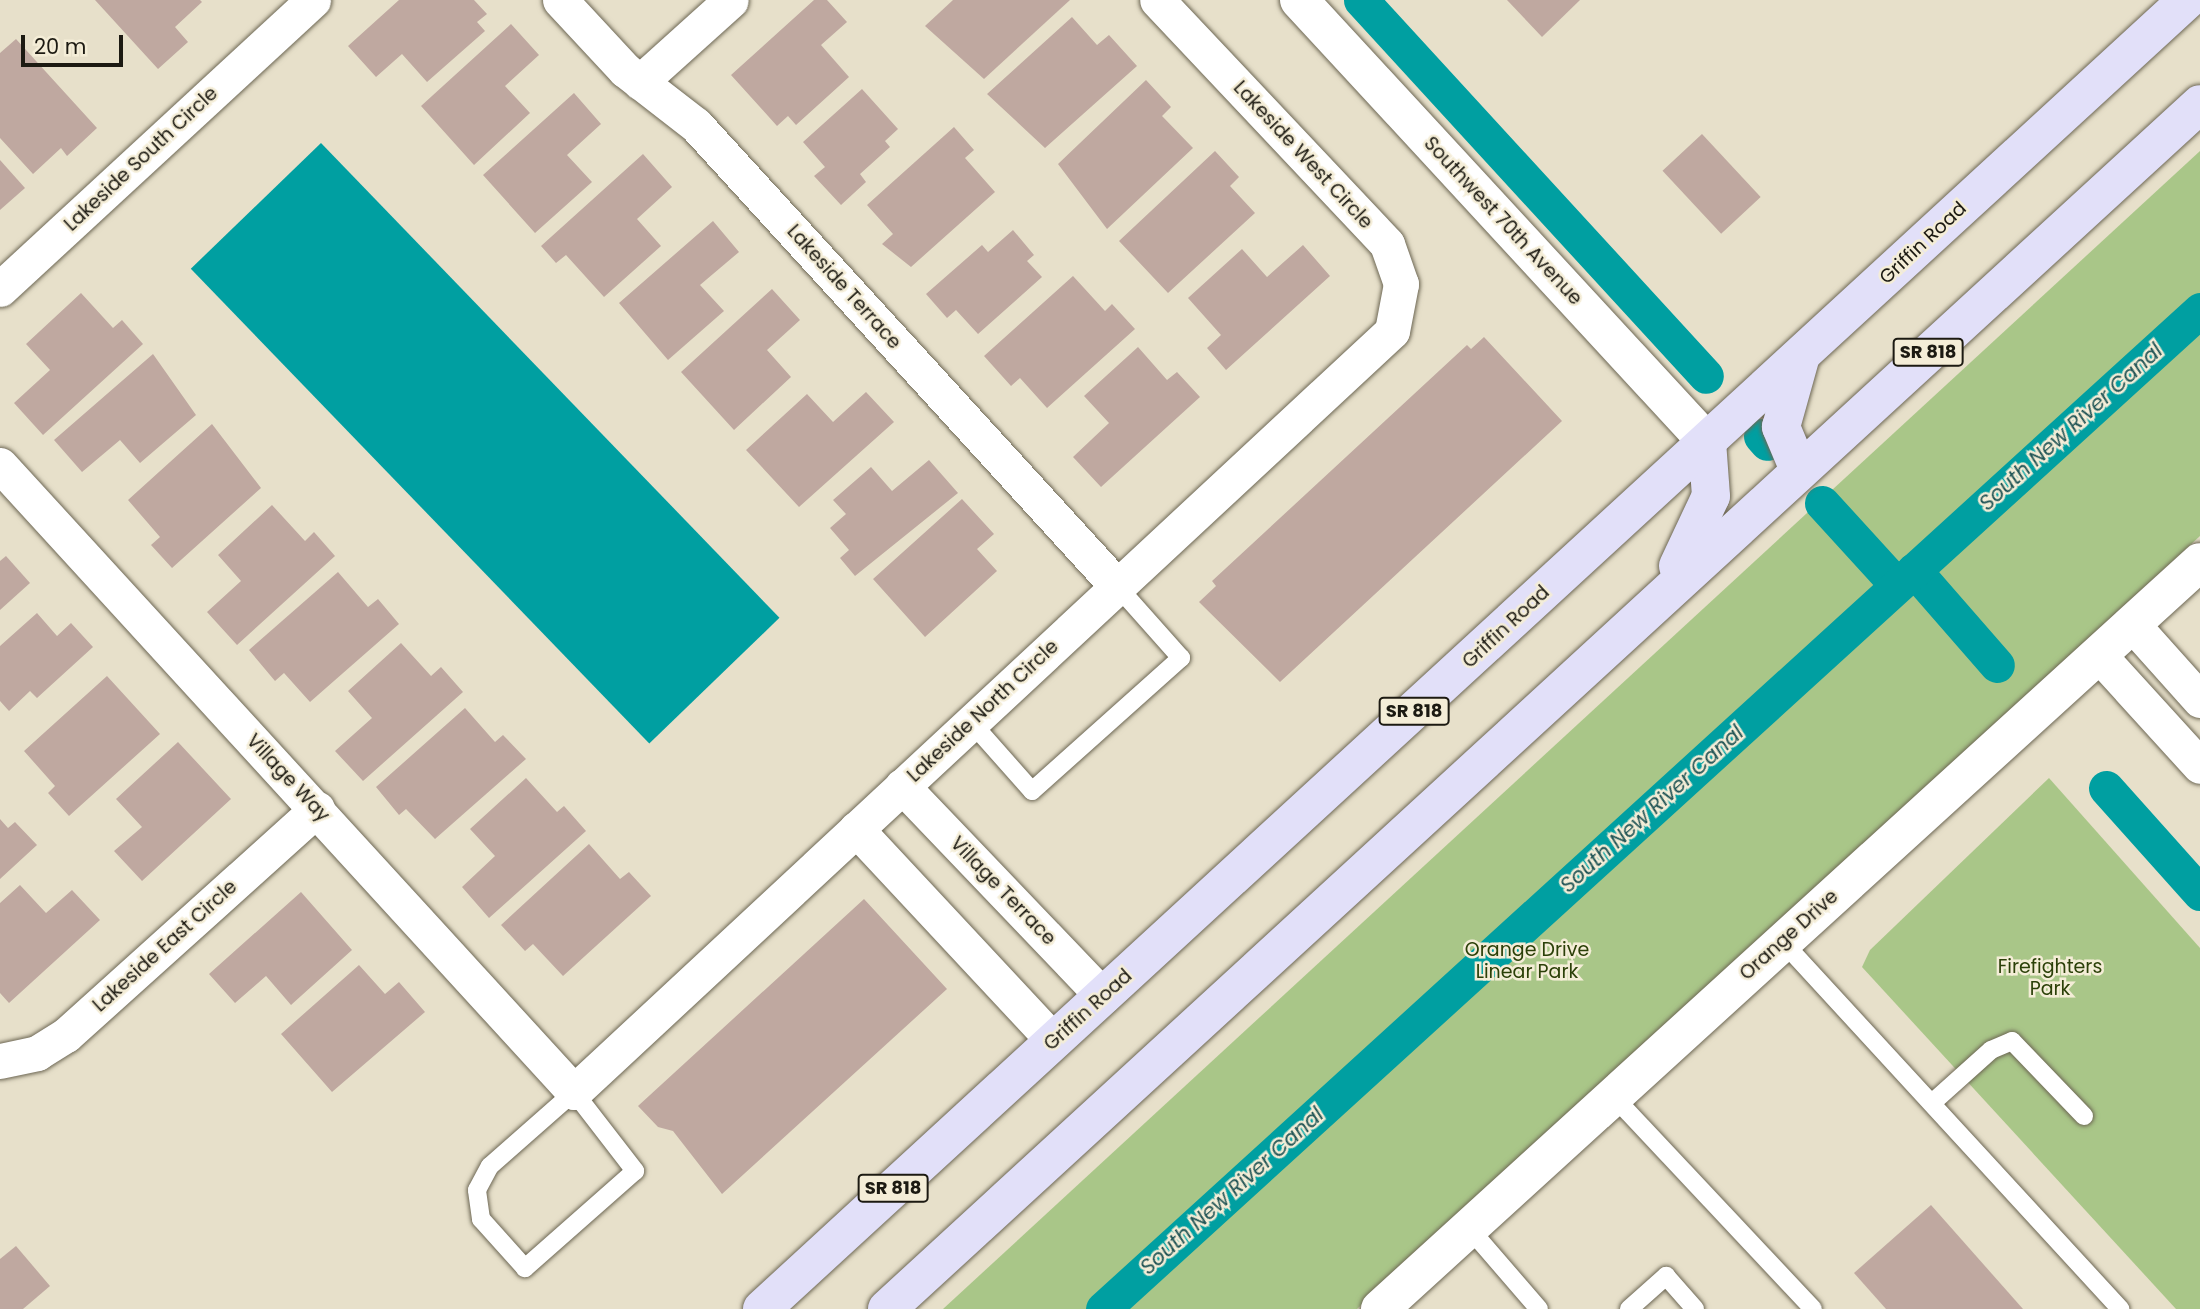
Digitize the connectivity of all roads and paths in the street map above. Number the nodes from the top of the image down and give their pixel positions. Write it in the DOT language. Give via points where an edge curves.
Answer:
graph roads {
  1 [pos="313,0"];
  2 [pos="560,0"];
  3 [pos="731,0"];
  4 [pos="1157,0"];
  5 [pos="1299,0"];
  6 [pos="2186,0"];
  7 [pos="640,82"];
  8 [pos="2200,104"];
  9 [pos="0,289"];
  10 [pos="1392,331"];
  11 [pos="1802,353"];
  12 [pos="1707,442"];
  13 [pos="0,465"];
  14 [pos="1799,470"];
  15 [pos="2200,562"];
  16 [pos="1117,586"];
  17 [pos="1657,601"];
  18 [pos="2132,624"];
  19 [pos="2098,654"];
  20 [pos="2200,699"];
  21 [pos="971,723"];
  22 [pos="2200,766"];
  23 [pos="902,786"];
  24 [pos="317,809"];
  25 [pos="856,829"];
  26 [pos="1782,941"];
  27 [pos="1103,996"];
  28 [pos="1054,1041"];
  29 [pos="0,1060"];
  30 [pos="574,1092"];
  31 [pos="1613,1096"];
  32 [pos="1932,1103"];
  33 [pos="2084,1116"];
  34 [pos="1469,1228"];
  35 [pos="762,1309"];
  36 [pos="887,1309"];
  37 [pos="1381,1309"];
  38 [pos="1539,1309"];
  39 [pos="1629,1309"];
  40 [pos="1695,1309"];
  41 [pos="1813,1309"];
  42 [pos="2120,1309"];
  1 -- 9 [label="street, Lakeside South Circle"];
  2 -- 7 [label="street, Lakeside Terrace"];
  3 -- 7 [label="street"];
  4 -- 10 [label="street, Lakeside West Circle" via="1387,244 1401,284"];
  5 -- 12 [label="street, Southwest 70th Avenue"];
  6 -- 11 [label="main road, Griffin Road / SR 818"];
  7 -- 16 [label="street, Lakeside Terrace" via="696,125"];
  8 -- 14 [label="main road, SR 818"];
  10 -- 16 [label="street, Lakeside North Circle"];
  11 -- 12 [label="main road, Griffin Road / SR 818"];
  11 -- 14 [label="main road" via="1781,427"];
  12 -- 17 [label="main road" via="1708,506"];
  12 -- 27 [label="main road, Griffin Road / SR 818"];
  13 -- 24 [label="street, Village Way"];
  14 -- 17 [label="main road, SR 818"];
  15 -- 18 [label="street, Orange Drive"];
  16 -- 21 [label="street, Lakeside North Circle"];
  16 -- 21 [label="lane" via="1181,658 1032,791"];
  17 -- 36 [label="main road, SR 818"];
  18 -- 19 [label="street, Orange Drive"];
  18 -- 20 [label="street"];
  19 -- 22 [label="street"];
  19 -- 26 [label="street, Orange Drive"];
  21 -- 23 [label="street, Lakeside North Circle"];
  23 -- 25 [label="street, Lakeside North Circle"];
  23 -- 27 [label="street, Village Terrace"];
  24 -- 29 [label="street, Lakeside East Circle" via="66,1035 37,1053"];
  24 -- 30 [label="street, Village Way"];
  25 -- 28 [label="street"];
  25 -- 30 [label="street, Lakeside North Circle"];
  26 -- 31 [label="street, Orange Drive"];
  26 -- 32 [label="lane"];
  27 -- 28 [label="main road, Griffin Road / SR 818"];
  28 -- 35 [label="main road, Griffin Road / SR 818"];
  30 -- 30 [label="lane" via="635,1171 525,1268 481,1219 477,1190 490,1166"];
  31 -- 34 [label="street, Orange Drive"];
  31 -- 41 [label="lane"];
  32 -- 33 [label="lane" via="1991,1050 2012,1041"];
  32 -- 42 [label="lane"];
  34 -- 37 [label="street, Orange Drive"];
  34 -- 38 [label="lane"];
  39 -- 40 [label="lane" via="1666,1276"];
}
